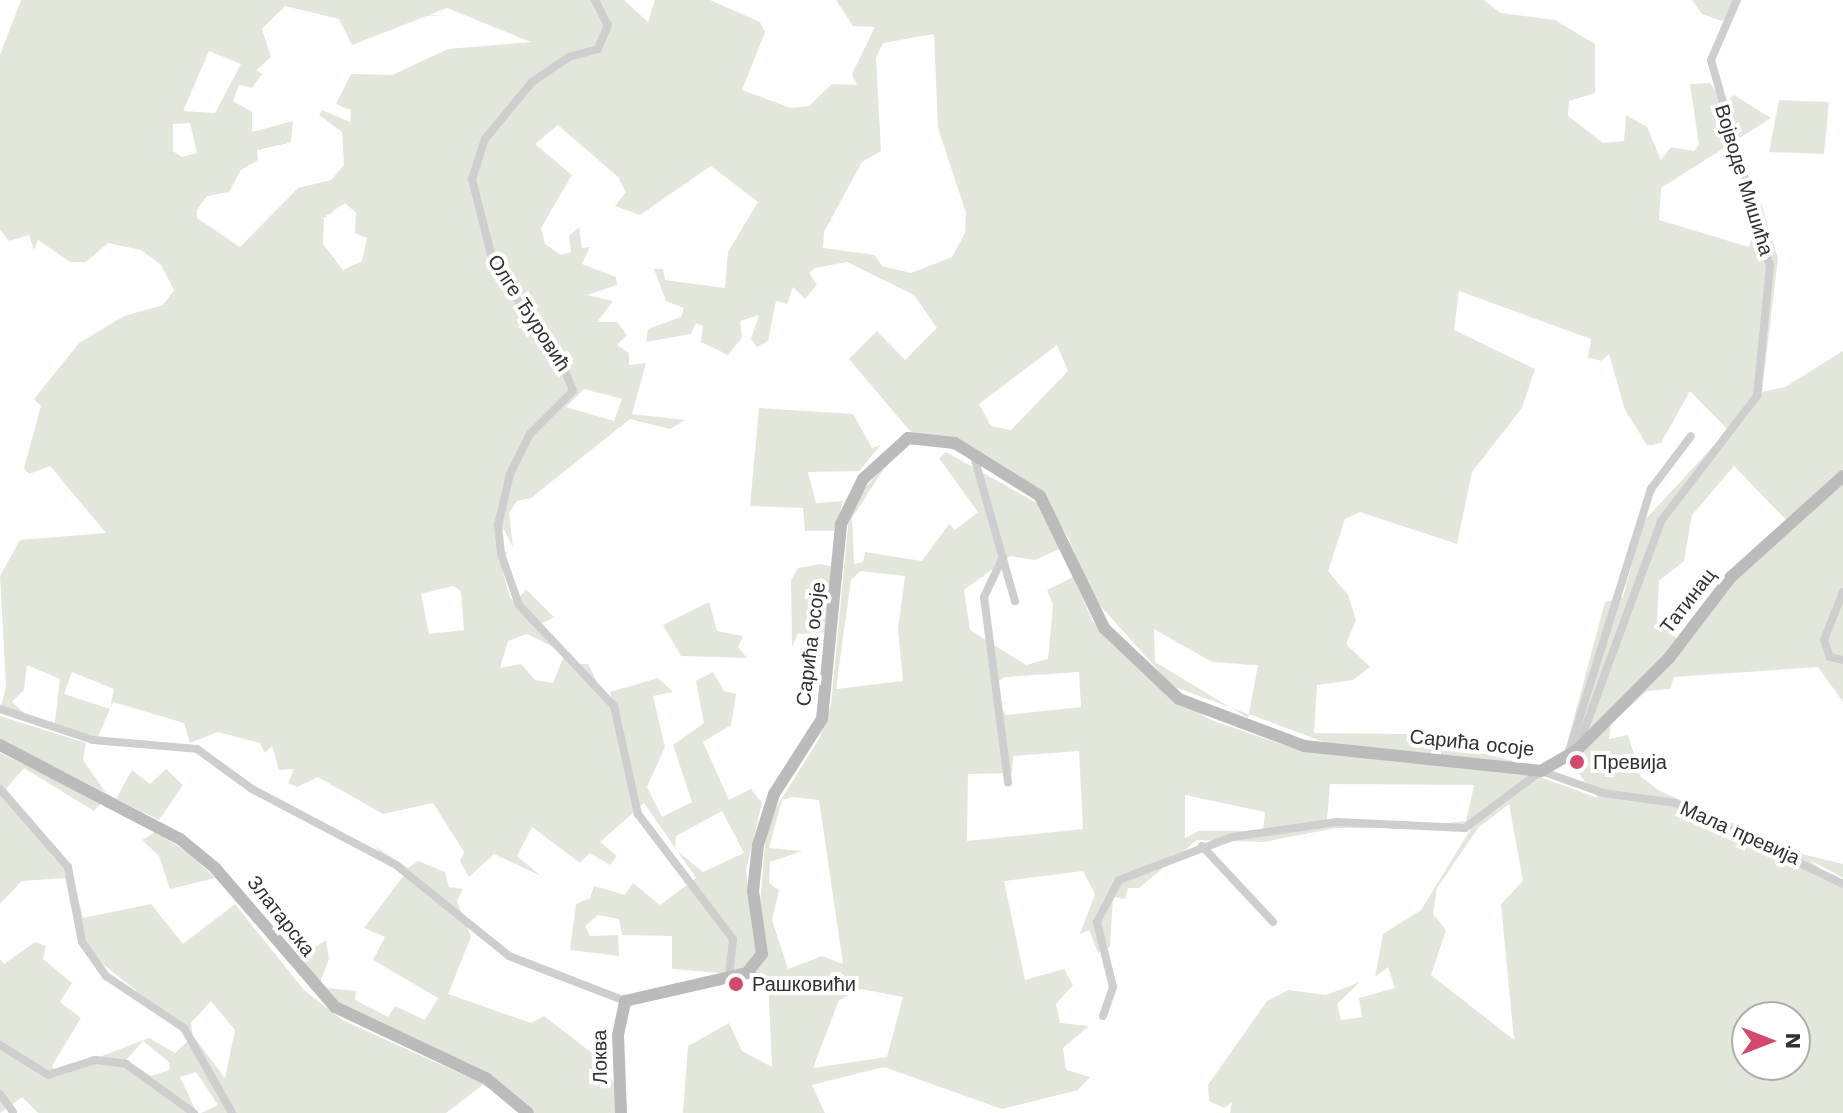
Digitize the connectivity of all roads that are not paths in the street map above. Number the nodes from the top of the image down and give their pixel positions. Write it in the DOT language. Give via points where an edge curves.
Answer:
graph roads {
  1 [pos="595,0"];
  2 [pos="1737,0"];
  3 [pos="1691,436"];
  4 [pos="973,452"];
  5 [pos="1843,476"];
  6 [pos="1003,557"];
  7 [pos="1843,592"];
  8 [pos="1015,601"];
  9 [pos="1843,660"];
  10 [pos="0,709"];
  11 [pos="0,745"];
  12 [pos="1573,752"];
  13 [pos="1541,771"];
  14 [pos="1008,782"];
  15 [pos="0,789"];
  16 [pos="1202,846"];
  17 [pos="1843,884"];
  18 [pos="1273,922"];
  19 [pos="729,977"];
  20 [pos="625,1001"];
  21 [pos="1103,1016"];
  22 [pos="0,1045"];
  23 [pos="0,1094"];
  24 [pos="13,1112"];
  25 [pos="194,1113"];
  26 [pos="232,1113"];
  27 [pos="528,1113"];
  28 [pos="621,1113"];
  1 -- 19 [label="street, Олге Ђуровић" via="608,25 598,49 569,57 532,82 485,139 472,179 494,266 561,361 573,391 530,434 510,474 498,525 501,554 519,605 614,706 638,814 733,939"];
  2 -- 12 [label="street, Војводе Мишића" via="1711,60 1770,266 1757,396 1661,521"];
  3 -- 12 [label="street" via="1651,489"];
  4 -- 6 [label="street"];
  4 -- 13 [label="street, Сарића осоје" via="1040,496 1104,628 1179,699 1304,746"];
  4 -- 19 [label="street, Сарића осоје" via="935,437 908,438 851,495 841,524 822,719 764,818 754,868 762,954 747,973"];
  5 -- 12 [label="street, Татинац" via="1731,577 1669,658"];
  6 -- 8 [label="street"];
  6 -- 14 [label="street" via="984,597"];
  7 -- 9 [label="street" via="1824,640 1830,657"];
  10 -- 20 [label="street" via="93,740 197,749 252,789 396,865 509,956"];
  11 -- 27 [label="street, Златарска" via="180,839 215,868 335,1007 487,1079"];
  12 -- 13 [label="street, Сарића осоје"];
  13 -- 16 [label="street" via="1465,828 1337,822"];
  13 -- 17 [label="street, Мала превија" via="1603,793 1675,803"];
  15 -- 26 [label="street" via="68,867 82,942 106,976 184,1028"];
  16 -- 18 [label="street"];
  16 -- 21 [label="street" via="1119,880 1105,901 1097,922 1113,987"];
  19 -- 20 [label="street, Сарића осоје"];
  20 -- 28 [label="street, Локва" via="618,1035"];
  22 -- 25 [label="street" via="48,1075 95,1060 126,1064"];
  23 -- 24 [label="street"];
}
